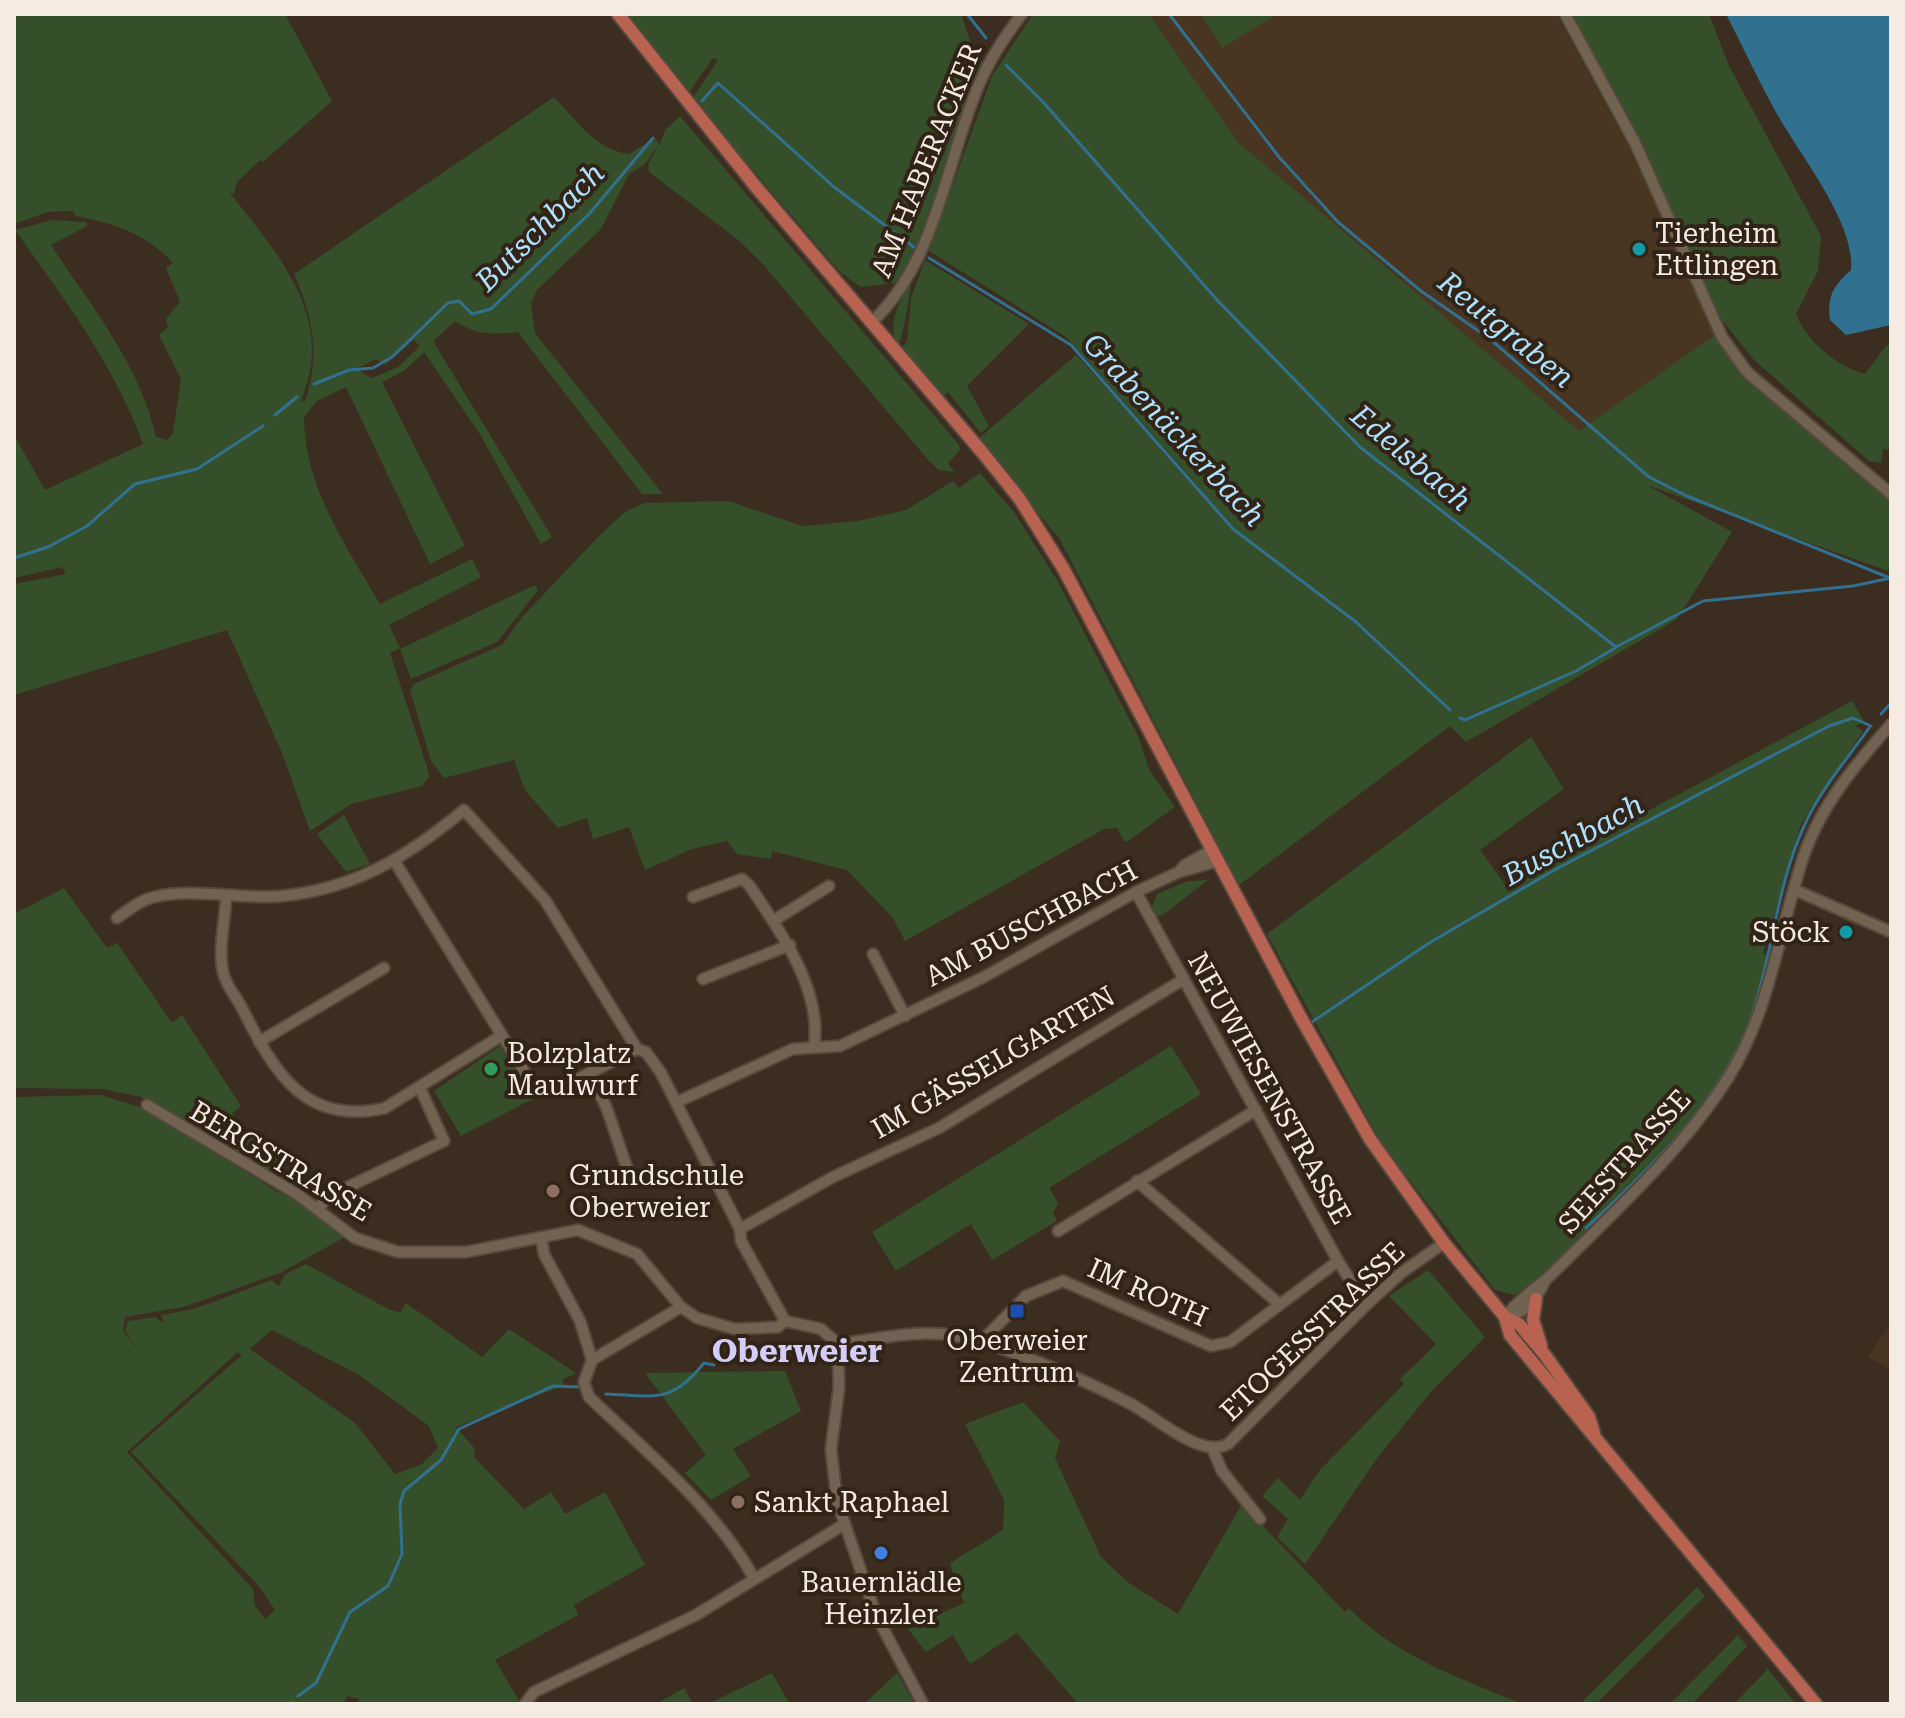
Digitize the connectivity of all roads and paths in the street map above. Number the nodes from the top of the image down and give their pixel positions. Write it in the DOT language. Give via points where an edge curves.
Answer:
graph roads {
  1 [pos="618,14"];
  2 [pos="1022,14"];
  3 [pos="1565,14"];
  4 [pos="872,322"];
  5 [pos="1891,494"];
  6 [pos="1891,724"];
  7 [pos="1215,855"];
  8 [pos="395,862"];
  9 [pos="829,886"];
  10 [pos="1795,890"];
  11 [pos="1136,892"];
  12 [pos="693,897"];
  13 [pos="226,898"];
  14 [pos="117,918"];
  15 [pos="773,921"];
  16 [pos="1891,932"];
  17 [pos="790,945"];
  18 [pos="873,954"];
  19 [pos="384,968"];
  20 [pos="703,979"];
  21 [pos="1184,979"];
  22 [pos="905,1016"];
  23 [pos="501,1036"];
  24 [pos="259,1042"];
  25 [pos="814,1046"];
  26 [pos="637,1049"];
  27 [pos="590,1072"];
  28 [pos="420,1088"];
  29 [pos="677,1102"];
  30 [pos="147,1105"];
  31 [pos="1256,1110"];
  32 [pos="628,1171"];
  33 [pos="1137,1181"];
  34 [pos="318,1208"];
  35 [pos="740,1229"];
  36 [pos="1058,1231"];
  37 [pos="541,1237"];
  38 [pos="1444,1243"];
  39 [pos="1338,1261"];
  40 [pos="1545,1281"];
  41 [pos="1536,1299"];
  42 [pos="1278,1303"];
  43 [pos="1366,1305"];
  44 [pos="681,1307"];
  45 [pos="1505,1317"];
  46 [pos="785,1321"];
  47 [pos="981,1342"];
  48 [pos="838,1344"];
  49 [pos="1545,1355"];
  50 [pos="592,1360"];
  51 [pos="1594,1433"];
  52 [pos="1213,1450"];
  53 [pos="1260,1519"];
  54 [pos="843,1525"];
  55 [pos="754,1578"];
  56 [pos="525,1704"];
  57 [pos="923,1704"];
  58 [pos="1816,1704"];
  1 -- 4 [label="main road"];
  2 -- 4 [label="street, AM HABERACKER" via="978,85 915,266"];
  3 -- 5 [label="street" via="1635,143 1722,337 1747,372"];
  4 -- 7 [label="main road" via="982,452 1050,544"];
  6 -- 10 [label="street, SEESTRASSE" via="1825,809"];
  7 -- 11 [label="street, AM BUSCHBACH"];
  7 -- 38 [label="main road" via="1370,1139"];
  8 -- 13 [label="street" via="285,896"];
  8 -- 23 [label="street"];
  8 -- 26 [label="street" via="464,810 545,900"];
  9 -- 15 [label="street"];
  10 -- 16 [label="street"];
  10 -- 40 [label="street, SEESTRASSE" via="1769,989 1729,1077 1653,1173"];
  11 -- 21 [label="street, NEUWIESENSTRASSE"];
  11 -- 22 [label="street, AM BUSCHBACH"];
  12 -- 15 [label="street" via="742,879"];
  13 -- 14 [label="street" via="154,897"];
  13 -- 24 [label="street" via="222,970"];
  15 -- 17 [label="street"];
  17 -- 20 [label="street"];
  17 -- 25 [label="street" via="815,1021"];
  18 -- 22 [label="street, AM BUSCHBACH"];
  19 -- 24 [label="street"];
  21 -- 31 [label="street, NEUWIESENSTRASSE"];
  21 -- 35 [label="street, IM GÄSSELGARTEN" via="939,1128 833,1177"];
  22 -- 25 [label="street, AM BUSCHBACH" via="840,1046"];
  23 -- 27 [label="street" via="535,1089 543,1092"];
  23 -- 28 [label="street"];
  24 -- 28 [label="street" via="305,1099 323,1109 365,1113"];
  25 -- 29 [label="street, AM BUSCHBACH" via="793,1049"];
  26 -- 27 [label="street"];
  26 -- 29 [label="street" via="646,1052"];
  27 -- 32 [label="street"];
  28 -- 34 [label="street" via="444,1141 329,1196"];
  29 -- 35 [label="street"];
  30 -- 34 [label="street, BERGSTRASSE"];
  31 -- 33 [label="street"];
  31 -- 39 [label="street, NEUWIESENSTRASSE"];
  33 -- 36 [label="street"];
  33 -- 42 [label="street"];
  34 -- 37 [label="street, BERGSTRASSE" via="355,1238 398,1252 466,1252"];
  35 -- 46 [label="street" via="741,1241"];
  37 -- 44 [label="street, BERGSTRASSE" via="578,1230 627,1248"];
  37 -- 50 [label="street"];
  38 -- 43 [label="street, ETOGESSTRASSE"];
  38 -- 45 [label="main road"];
  39 -- 42 [label="street, IM ROTH"];
  39 -- 43 [label="street, NEUWIESENSTRASSE"];
  40 -- 41 [label="street, SEESTRASSE"];
  40 -- 45 [label="street, SEESTRASSE"];
  41 -- 45 [label="street" via="1522,1313"];
  41 -- 49 [label="main road" via="1533,1320"];
  42 -- 47 [label="street, IM ROTH" via="1230,1342 1211,1346 1063,1281 1026,1296"];
  43 -- 52 [label="street, ETOGESSTRASSE" via="1251,1423"];
  44 -- 46 [label="street, BERGSTRASSE" via="718,1327 778,1327"];
  44 -- 50 [label="street"];
  45 -- 49 [label="main road" via="1519,1324"];
  45 -- 51 [label="main road" via="1510,1335"];
  46 -- 48 [label="street" via="821,1329"];
  47 -- 48 [label="street, ETOGESSTRASSE" via="926,1334"];
  47 -- 52 [label="street, ETOGESSTRASSE" via="1128,1403"];
  48 -- 54 [label="street" via="831,1449"];
  49 -- 51 [label="main road" via="1589,1417"];
  50 -- 55 [label="street" via="584,1382 589,1397 712,1518"];
  51 -- 58 [label="main road"];
  52 -- 53 [label="street, ETOGESSTRASSE" via="1222,1471"];
  54 -- 55 [label="street"];
  54 -- 57 [label="street" via="876,1615"];
  55 -- 56 [label="street" via="696,1615 534,1692"];
}
